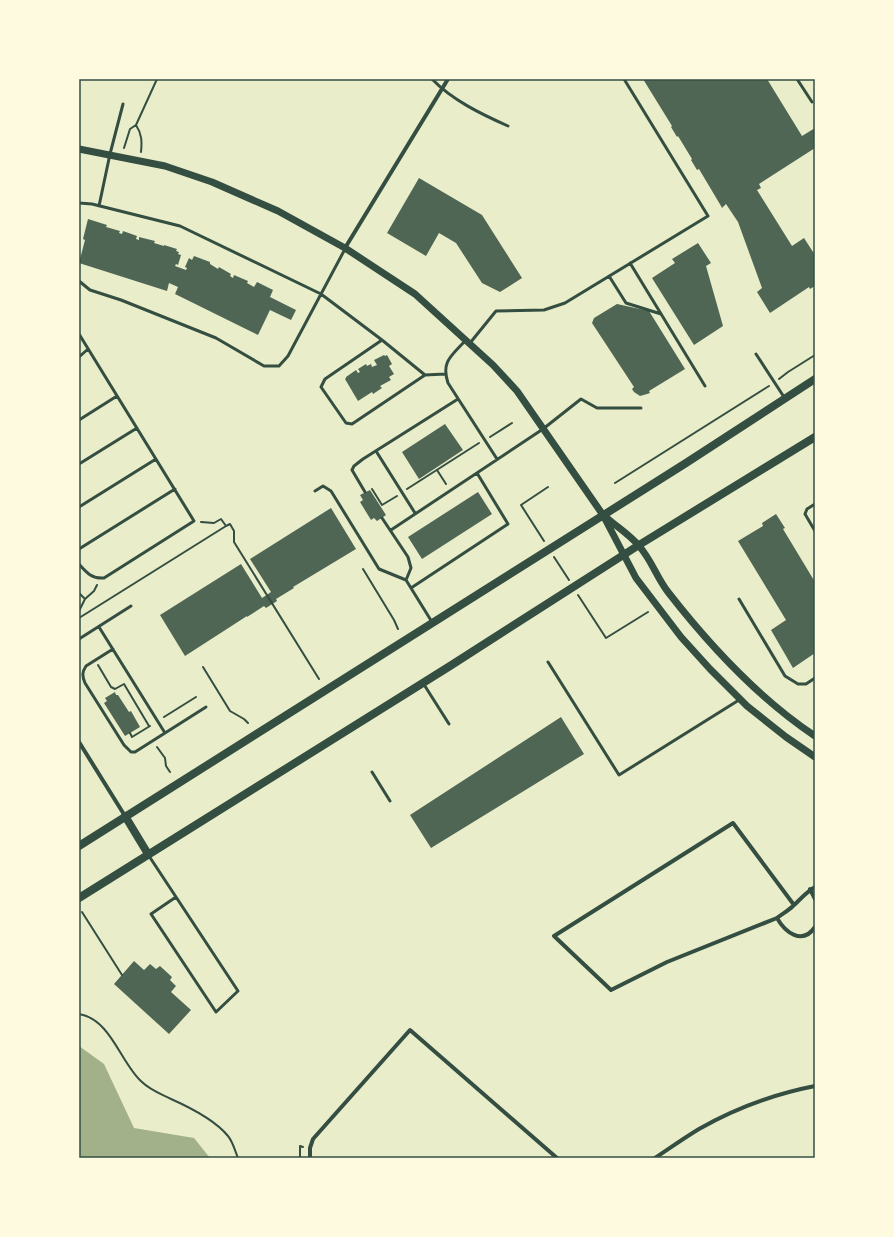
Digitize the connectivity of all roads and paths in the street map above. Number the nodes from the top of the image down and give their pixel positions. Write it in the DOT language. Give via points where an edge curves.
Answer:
graph roads {
  1 [pos="157,79"];
  2 [pos="432,79"];
  3 [pos="448,79"];
  4 [pos="624,79"];
  5 [pos="797,79"];
  6 [pos="441,89"];
  7 [pos="812,102"];
  8 [pos="123,104"];
  9 [pos="136,125"];
  10 [pos="508,126"];
  11 [pos="79,149"];
  12 [pos="110,154"];
  13 [pos="122,157"];
  14 [pos="140,161"];
  15 [pos="79,203"];
  16 [pos="99,206"];
  17 [pos="345,248"];
  18 [pos="630,263"];
  19 [pos="609,276"];
  20 [pos="79,281"];
  21 [pos="321,294"];
  22 [pos="661,314"];
  23 [pos="79,334"];
  24 [pos="382,340"];
  25 [pos="468,341"];
  26 [pos="88,349"];
  27 [pos="756,354"];
  28 [pos="815,355"];
  29 [pos="79,357"];
  30 [pos="788,372"];
  31 [pos="445,374"];
  32 [pos="425,375"];
  33 [pos="815,379"];
  34 [pos="705,386"];
  35 [pos="763,391"];
  36 [pos="117,396"];
  37 [pos="458,399"];
  38 [pos="785,399"];
  39 [pos="641,408"];
  40 [pos="79,420"];
  41 [pos="512,423"];
  42 [pos="137,428"];
  43 [pos="543,429"];
  44 [pos="815,437"];
  45 [pos="485,440"];
  46 [pos="376,451"];
  47 [pos="156,459"];
  48 [pos="497,459"];
  49 [pos="79,464"];
  50 [pos="437,470"];
  51 [pos="477,473"];
  52 [pos="615,484"];
  53 [pos="548,487"];
  54 [pos="175,490"];
  55 [pos="450,490"];
  56 [pos="315,491"];
  57 [pos="364,491"];
  58 [pos="402,492"];
  59 [pos="815,504"];
  60 [pos="79,507"];
  61 [pos="416,513"];
  62 [pos="603,515"];
  63 [pos="382,518"];
  64 [pos="194,521"];
  65 [pos="226,526"];
  66 [pos="391,530"];
  67 [pos="815,531"];
  68 [pos="639,546"];
  69 [pos="79,549"];
  70 [pos="549,549"];
  71 [pos="624,555"];
  72 [pos="79,564"];
  73 [pos="363,569"];
  74 [pos="100,578"];
  75 [pos="406,580"];
  76 [pos="411,588"];
  77 [pos="574,588"];
  78 [pos="79,593"];
  79 [pos="86,599"];
  80 [pos="739,599"];
  81 [pos="131,606"];
  82 [pos="79,611"];
  83 [pos="648,612"];
  84 [pos="79,618"];
  85 [pos="433,624"];
  86 [pos="99,627"];
  87 [pos="398,629"];
  88 [pos="79,639"];
  89 [pos="113,649"];
  90 [pos="96,660"];
  91 [pos="548,662"];
  92 [pos="203,667"];
  93 [pos="815,678"];
  94 [pos="318,679"];
  95 [pos="423,682"];
  96 [pos="741,699"];
  97 [pos="206,707"];
  98 [pos="248,723"];
  99 [pos="449,724"];
  100 [pos="149,726"];
  101 [pos="146,728"];
  102 [pos="165,733"];
  103 [pos="815,736"];
  104 [pos="153,740"];
  105 [pos="79,742"];
  106 [pos="815,757"];
  107 [pos="170,772"];
  108 [pos="372,772"];
  109 [pos="390,801"];
  110 [pos="125,816"];
  111 [pos="79,846"];
  112 [pos="148,854"];
  113 [pos="815,887"];
  114 [pos="810,889"];
  115 [pos="176,897"];
  116 [pos="79,898"];
  117 [pos="815,899"];
  118 [pos="794,905"];
  119 [pos="82,912"];
  120 [pos="777,918"];
  121 [pos="815,927"];
  122 [pos="122,975"];
  123 [pos="79,1014"];
  124 [pos="815,1086"];
  125 [pos="238,1158"];
  126 [pos="310,1158"];
  127 [pos="557,1158"];
  128 [pos="656,1158"];
  1 -- 9 [label="path"];
  2 -- 6 [label="lane"];
  3 -- 6 [label="street"];
  4 -- 18 [label="lane" via="708,216"];
  5 -- 7 [label="lane"];
  6 -- 10 [label="lane" via="480,113"];
  6 -- 17 [label="street"];
  8 -- 12 [label="lane"];
  9 -- 13 [label="path" via="130,129"];
  9 -- 14 [label="path" via="142,141"];
  11 -- 12 [label="street"];
  12 -- 13 [label="street"];
  12 -- 16 [label="lane"];
  13 -- 14 [label="street"];
  14 -- 17 [label="street" via="166,166 212,182 278,211"];
  15 -- 16 [label="lane"];
  16 -- 21 [label="lane" via="180,226"];
  17 -- 21 [label="lane"];
  17 -- 25 [label="street" via="415,294"];
  18 -- 19 [label="lane"];
  18 -- 22 [label="lane"];
  19 -- 22 [label="lane" via="626,303"];
  19 -- 25 [label="lane" via="565,303 544,310 496,311"];
  20 -- 21 [label="lane" via="90,290 216,338 264,366 279,366 288,356"];
  21 -- 24 [label="lane"];
  22 -- 34 [label="lane"];
  23 -- 26 [label="lane"];
  24 -- 32 [label="lane"];
  24 -- 32 [label="lane" via="325,379 321,387 346,423 352,424"];
  25 -- 31 [label="lane" via="447,363"];
  25 -- 43 [label="street" via="517,391"];
  26 -- 29 [label="lane"];
  26 -- 36 [label="lane"];
  27 -- 38 [label="lane"];
  28 -- 30 [label="path"];
  31 -- 32 [label="lane"];
  31 -- 37 [label="lane"];
  33 -- 38 [label="main road"];
  35 -- 52 [label="path"];
  36 -- 40 [label="lane"];
  36 -- 42 [label="lane"];
  37 -- 45 [label="lane"];
  37 -- 46 [label="lane"];
  38 -- 62 [label="main road"];
  39 -- 43 [label="lane" via="597,408 581,399"];
  41 -- 45 [label="path"];
  42 -- 47 [label="lane"];
  42 -- 49 [label="lane"];
  43 -- 48 [label="lane"];
  43 -- 62 [label="street"];
  44 -- 68 [label="main road"];
  45 -- 48 [label="lane"];
  45 -- 50 [label="path"];
  46 -- 57 [label="lane" via="352,470"];
  46 -- 58 [label="lane"];
  47 -- 54 [label="lane"];
  47 -- 60 [label="lane"];
  48 -- 51 [label="lane"];
  50 -- 55 [label="path"];
  50 -- 58 [label="path"];
  51 -- 55 [label="lane"];
  51 -- 76 [label="lane" via="508,524"];
  53 -- 70 [label="path" via="521,505"];
  54 -- 64 [label="lane"];
  54 -- 69 [label="lane"];
  55 -- 61 [label="lane"];
  56 -- 75 [label="lane" via="323,486 331,491 379,569"];
  57 -- 58 [label="path" via="370,486 382,505"];
  58 -- 61 [label="lane"];
  59 -- 67 [label="lane" via="807,509 805,514"];
  61 -- 66 [label="lane"];
  62 -- 68 [label="street"];
  62 -- 70 [label="main road"];
  62 -- 71 [label="street"];
  63 -- 66 [label="lane"];
  64 -- 65 [label="path" via="214,523 221,519"];
  64 -- 74 [label="lane" via="104,578"];
  65 -- 84 [label="path"];
  65 -- 94 [label="path" via="230,524 234,531 234,542"];
  66 -- 75 [label="lane" via="408,557 411,568"];
  68 -- 71 [label="main road"];
  68 -- 103 [label="street" via="667,590 723,656 755,688"];
  70 -- 77 [label="path"];
  70 -- 85 [label="main road"];
  71 -- 77 [label="main road"];
  71 -- 96 [label="street" via="636,578 681,637"];
  72 -- 74 [label="lane" via="88,574"];
  73 -- 87 [label="path"];
  74 -- 79 [label="path" via="94,591"];
  75 -- 76 [label="lane"];
  76 -- 85 [label="lane"];
  77 -- 83 [label="path" via="606,638"];
  77 -- 95 [label="main road"];
  78 -- 79 [label="path"];
  79 -- 82 [label="path"];
  80 -- 93 [label="lane" via="785,676 798,684 806,684"];
  81 -- 86 [label="lane"];
  85 -- 110 [label="main road"];
  86 -- 88 [label="lane"];
  86 -- 89 [label="lane"];
  89 -- 90 [label="lane"];
  89 -- 102 [label="lane"];
  90 -- 100 [label="path" via="111,687 115,689 124,684"];
  90 -- 104 [label="lane" via="83,670 83,678 127,750 131,752 139,749"];
  91 -- 96 [label="lane" via="619,775"];
  92 -- 98 [label="path" via="230,711"];
  95 -- 99 [label="lane"];
  95 -- 112 [label="main road"];
  96 -- 106 [label="street" via="786,737"];
  97 -- 102 [label="lane"];
  101 -- 104 [label="path"];
  102 -- 104 [label="lane"];
  104 -- 107 [label="path" via="165,758"];
  105 -- 110 [label="street"];
  108 -- 109 [label="lane"];
  110 -- 111 [label="main road"];
  110 -- 112 [label="main road"];
  112 -- 115 [label="lane"];
  112 -- 116 [label="main road"];
  113 -- 114 [label="street"];
  114 -- 117 [label="street"];
  114 -- 118 [label="street"];
  115 -- 115 [label="lane" via="238,991 216,1012 151,914"];
  118 -- 120 [label="street"];
  118 -- 120 [label="street" via="733,823 554,936 611,990 667,962"];
  119 -- 122 [label="path"];
  120 -- 121 [label="street" via="782,928 799,936 808,934"];
  123 -- 125 [label="path" via="98,1023 146,1086 180,1102 228,1136"];
  124 -- 128 [label="street" via="784,1092 740,1108 699,1129"];
  126 -- 127 [label="street" via="313,1139 410,1030"];
}
